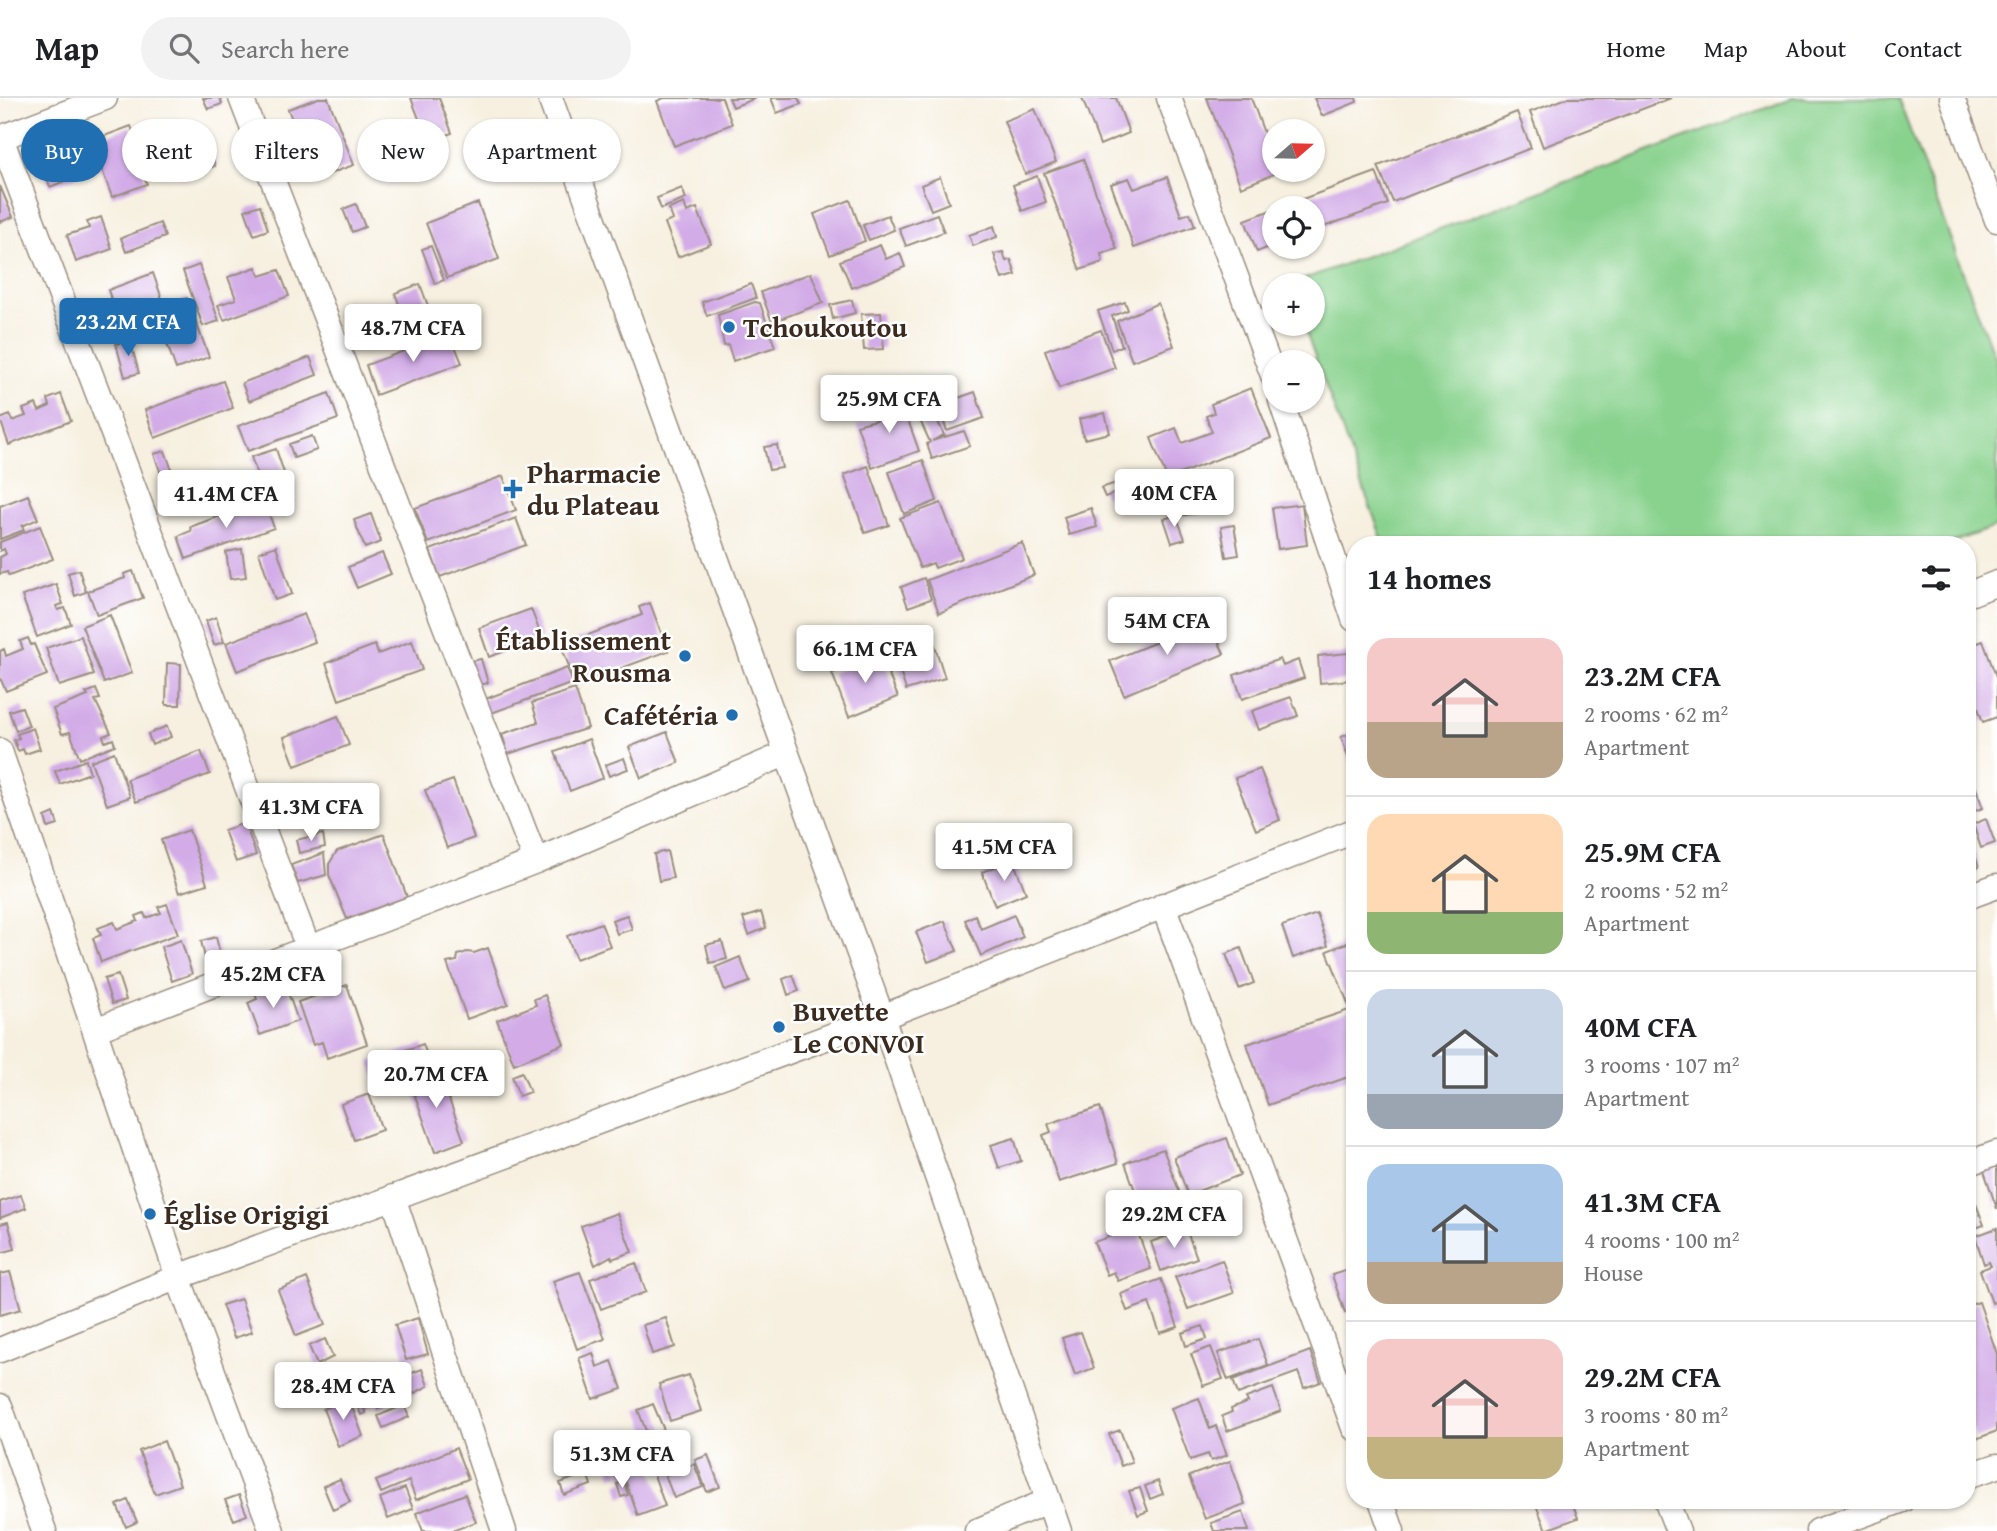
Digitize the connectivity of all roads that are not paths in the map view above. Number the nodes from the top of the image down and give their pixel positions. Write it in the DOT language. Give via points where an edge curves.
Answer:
graph roads {
  1 [pos="104,98"];
  2 [pos="242,98"];
  3 [pos="550,98"];
  4 [pos="1169,98"];
  5 [pos="1952,98"];
  6 [pos="1,138"];
  7 [pos="1997,220"];
  8 [pos="1264,350"];
  9 [pos="1286,413"];
  10 [pos="1997,583"];
  11 [pos="1976,591"];
  12 [pos="1346,595"];
  13 [pos="0,751"];
  14 [pos="785,754"];
  15 [pos="1346,834"];
  16 [pos="536,861"];
  17 [pos="1997,886"];
  18 [pos="1976,894"];
  19 [pos="1163,905"];
  20 [pos="309,950"];
  21 [pos="882,1017"];
  22 [pos="95,1030"];
  23 [pos="1997,1153"];
  24 [pos="1976,1161"];
  25 [pos="393,1197"];
  26 [pos="178,1276"];
  27 [pos="0,1350"];
  28 [pos="0,1406"];
  29 [pos="1346,1406"];
  30 [pos="1997,1465"];
  31 [pos="1976,1473"];
  32 [pos="1048,1501"];
  33 [pos="1384,1509"];
  34 [pos="1669,1509"];
  35 [pos="1878,1509"];
  36 [pos="44,1531"];
  37 [pos="272,1531"];
  38 [pos="505,1531"];
  39 [pos="977,1531"];
  40 [pos="1059,1531"];
  41 [pos="1392,1531"];
  42 [pos="1678,1531"];
  43 [pos="1818,1531"];
  1 -- 6 [label="street"];
  2 -- 16 [label="street"];
  3 -- 14 [label="street"];
  4 -- 8 [label="street"];
  5 -- 7 [label="street"];
  6 -- 20 [label="street"];
  9 -- 12 [label="street"];
  10 -- 11 [label="street"];
  13 -- 22 [label="street"];
  14 -- 16 [label="street"];
  14 -- 21 [label="street"];
  15 -- 19 [label="street"];
  16 -- 20 [label="street"];
  17 -- 18 [label="street"];
  19 -- 21 [label="street"];
  19 -- 29 [label="street"];
  20 -- 22 [label="street"];
  21 -- 25 [label="street"];
  21 -- 32 [label="street"];
  22 -- 26 [label="street"];
  23 -- 24 [label="street"];
  25 -- 26 [label="street"];
  25 -- 38 [label="street"];
  26 -- 27 [label="street"];
  26 -- 37 [label="street"];
  28 -- 36 [label="street"];
  30 -- 31 [label="street"];
  32 -- 39 [label="street"];
  32 -- 40 [label="street"];
  33 -- 41 [label="street"];
  34 -- 42 [label="street"];
  35 -- 43 [label="street"];
}
